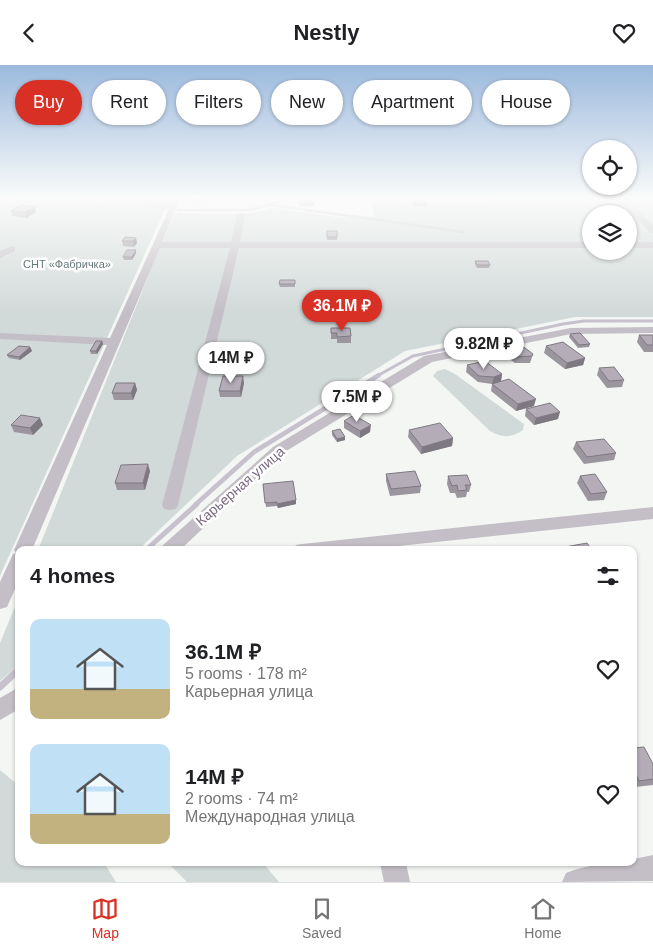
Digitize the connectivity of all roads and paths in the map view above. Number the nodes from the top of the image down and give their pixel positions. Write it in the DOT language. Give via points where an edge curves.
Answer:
graph roads {
  1 [pos="160,235"];
  2 [pos="237,235"];
  3 [pos="156,245"];
  4 [pos="235,245"];
  5 [pos="582,245"];
  6 [pos="637,245"];
  7 [pos="653,245"];
  8 [pos="12,249"];
  9 [pos="0,255"];
  10 [pos="653,330"];
  11 [pos="0,336"];
  12 [pos="114,342"];
  13 [pos="170,505"];
  14 [pos="653,513"];
  15 [pos="24,546"];
  16 [pos="173,546"];
  17 [pos="358,546"];
  18 [pos="15,568"];
  19 [pos="0,601"];
  20 [pos="15,700"];
  21 [pos="0,710"];
  22 [pos="394,866"];
  23 [pos="653,868"];
  24 [pos="397,882"];
  25 [pos="575,882"];
  1 -- 3 [label="street"];
  2 -- 4 [label="street"];
  3 -- 4 [label="street"];
  3 -- 12 [label="street"];
  4 -- 5 [label="street"];
  4 -- 13 [label="street"];
  6 -- 7 [label="street"];
  8 -- 9 [label="street"];
  10 -- 16 [label="street, Карьерная улица" via="571,331 428,359 278,450"];
  11 -- 12 [label="street"];
  12 -- 15 [label="street"];
  14 -- 17 [label="street"];
  18 -- 19 [label="street"];
  20 -- 21 [label="street"];
  22 -- 24 [label="street"];
  23 -- 25 [label="street"];
}
